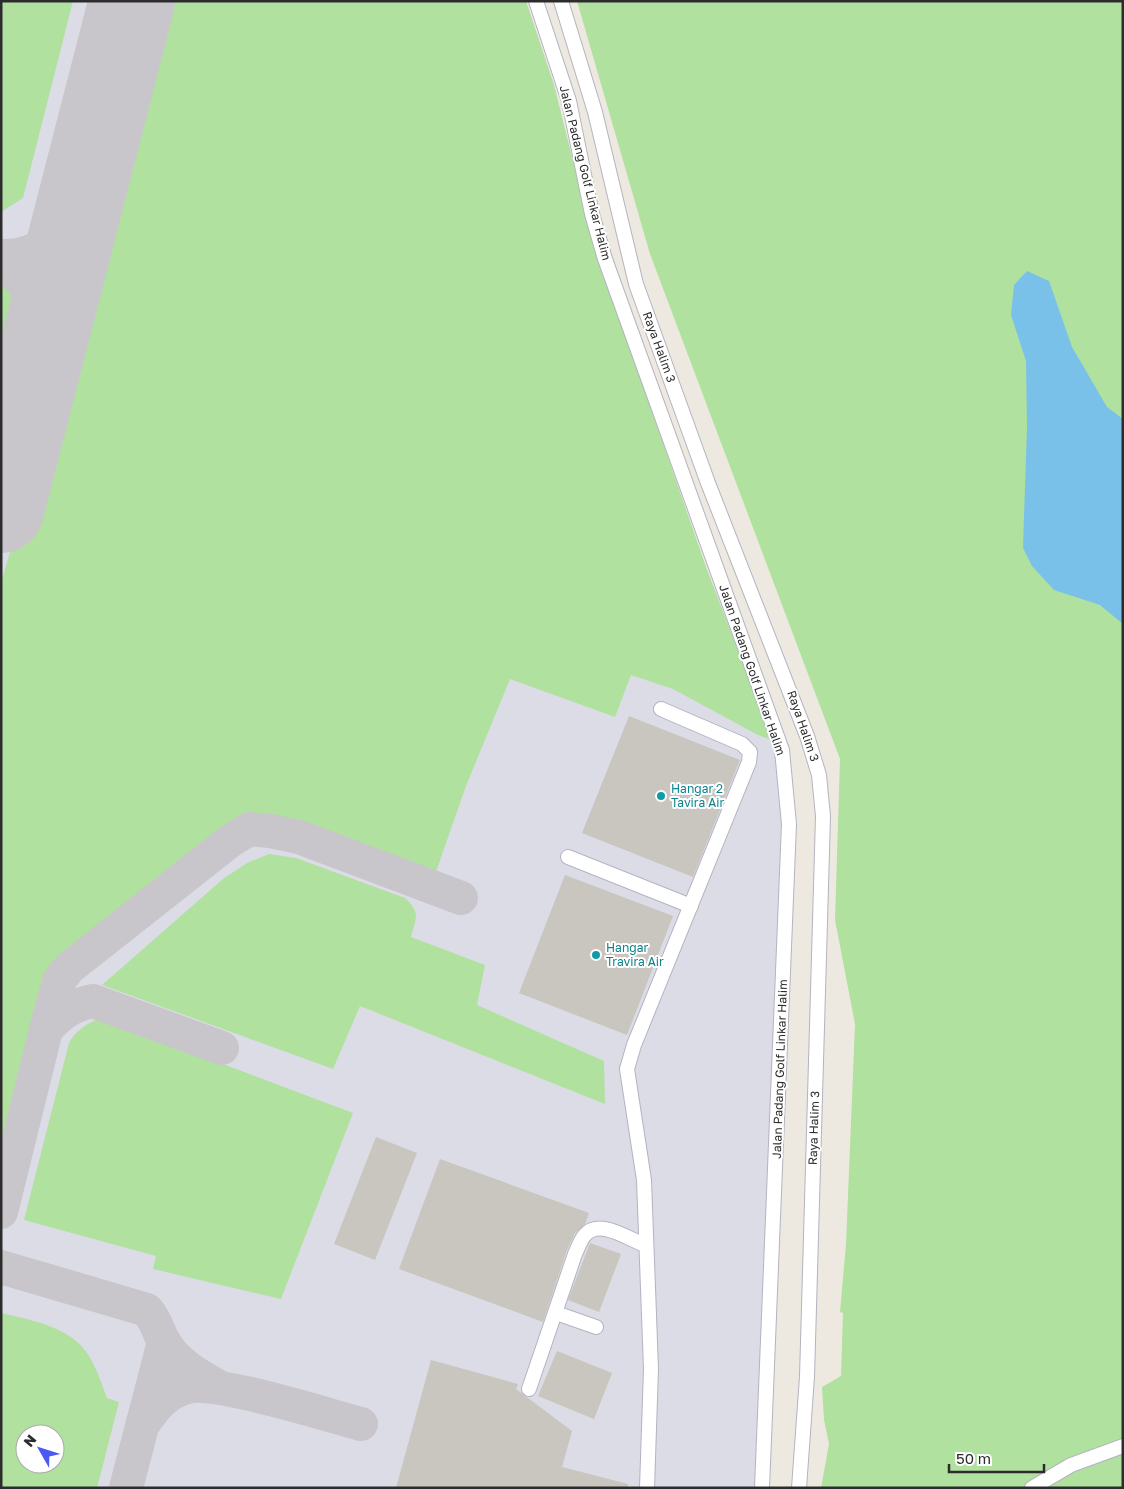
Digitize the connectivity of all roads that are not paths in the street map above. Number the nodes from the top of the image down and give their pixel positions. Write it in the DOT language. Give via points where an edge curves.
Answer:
graph roads {
  1 [pos="536,1"];
  2 [pos="561,1"];
  3 [pos="662,709"];
  4 [pos="568,857"];
  5 [pos="691,906"];
  6 [pos="645,1246"];
  7 [pos="556,1313"];
  8 [pos="596,1327"];
  9 [pos="529,1389"];
  10 [pos="1123,1446"];
  11 [pos="647,1488"];
  12 [pos="762,1488"];
  13 [pos="799,1488"];
  14 [pos="1032,1488"];
  1 -- 12 [label="lane, Jalan Padang Golf Linkar Halim" via="569,101 592,214 605,259 782,750 789,824"];
  2 -- 13 [label="lane, Raya Halim 3" via="595,112 636,284 708,483 790,688 819,775 823,816 807,1377"];
  3 -- 5 [label="lane" via="742,744 750,752 749,762"];
  4 -- 5 [label="lane"];
  5 -- 6 [label="lane" via="627,1069 644,1180"];
  6 -- 7 [label="lane" via="602,1228 591,1230 575,1254"];
  6 -- 11 [label="lane" via="651,1369"];
  7 -- 8 [label="lane"];
  7 -- 9 [label="lane"];
  10 -- 14 [label="lane" via="1071,1465"];
}
